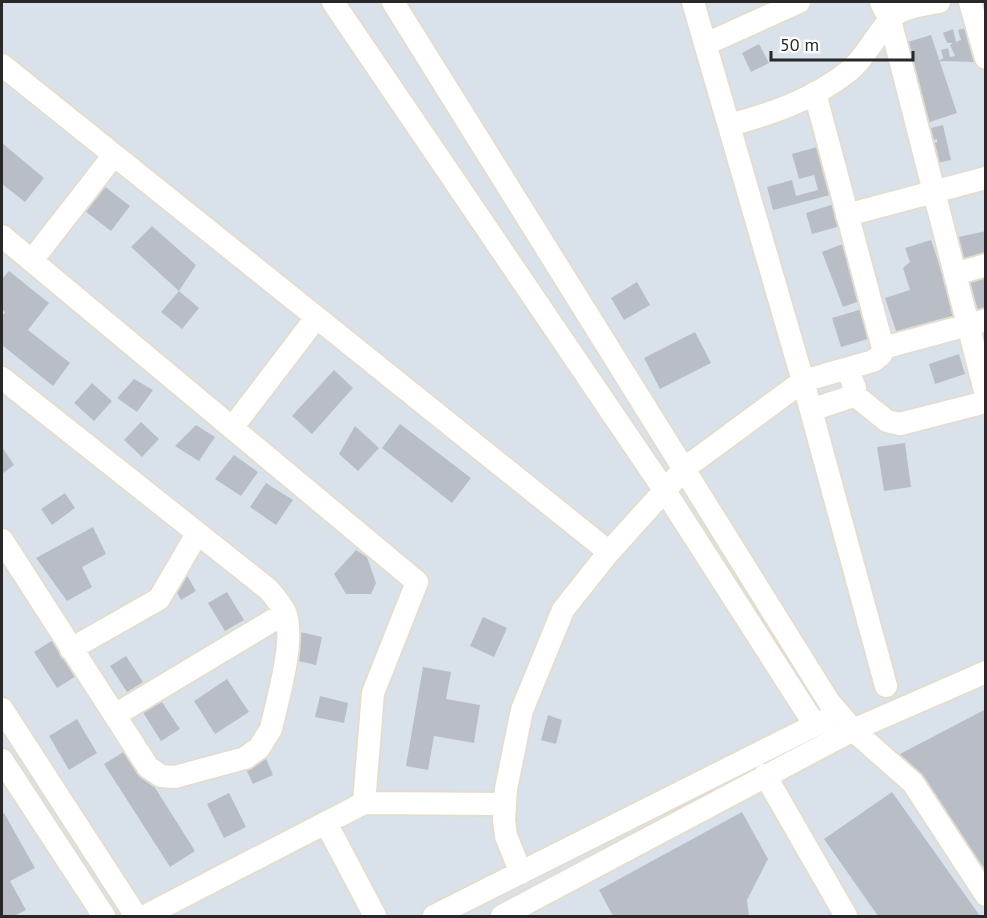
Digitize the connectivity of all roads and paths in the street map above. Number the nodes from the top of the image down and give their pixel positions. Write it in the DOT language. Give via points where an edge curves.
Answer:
graph roads {
  1 [pos="333,2"];
  2 [pos="393,2"];
  3 [pos="693,2"];
  4 [pos="799,2"];
  5 [pos="939,2"];
  6 [pos="970,2"];
  7 [pos="886,11"];
  8 [pos="706,44"];
  9 [pos="986,58"];
  10 [pos="2,65"];
  11 [pos="814,93"];
  12 [pos="729,124"];
  13 [pos="114,155"];
  14 [pos="986,178"];
  15 [pos="934,192"];
  16 [pos="847,215"];
  17 [pos="2,236"];
  18 [pos="33,259"];
  19 [pos="986,265"];
  20 [pos="955,274"];
  21 [pos="316,318"];
  22 [pos="977,322"];
  23 [pos="883,348"];
  24 [pos="848,368"];
  25 [pos="2,378"];
  26 [pos="803,381"];
  27 [pos="852,393"];
  28 [pos="986,395"];
  29 [pos="986,402"];
  30 [pos="811,410"];
  31 [pos="232,428"];
  32 [pos="685,468"];
  33 [pos="664,490"];
  34 [pos="197,534"];
  35 [pos="2,540"];
  36 [pos="609,552"];
  37 [pos="285,613"];
  38 [pos="71,649"];
  39 [pos="986,672"];
  40 [pos="886,686"];
  41 [pos="2,709"];
  42 [pos="115,715"];
  43 [pos="846,722"];
  44 [pos="815,725"];
  45 [pos="2,760"];
  46 [pos="765,775"];
  47 [pos="364,803"];
  48 [pos="504,804"];
  49 [pos="326,823"];
  50 [pos="549,859"];
  51 [pos="521,873"];
  52 [pos="564,885"];
  53 [pos="486,891"];
  54 [pos="986,895"];
  55 [pos="104,916"];
  56 [pos="136,916"];
  57 [pos="145,916"];
  58 [pos="375,916"];
  59 [pos="434,916"];
  60 [pos="500,916"];
  61 [pos="846,916"];
  1 -- 33 [label="street"];
  2 -- 32 [label="street"];
  3 -- 8 [label="street"];
  4 -- 8 [label="street"];
  5 -- 7 [label="street"];
  6 -- 9 [label="street"];
  7 -- 11 [label="street" via="863,58"];
  7 -- 15 [label="street"];
  8 -- 12 [label="street"];
  10 -- 13 [label="street"];
  11 -- 12 [label="street" via="774,112"];
  11 -- 16 [label="street"];
  12 -- 26 [label="street"];
  13 -- 18 [label="street"];
  13 -- 21 [label="street"];
  14 -- 15 [label="street"];
  15 -- 16 [label="street"];
  15 -- 20 [label="street"];
  16 -- 23 [label="street"];
  17 -- 18 [label="street"];
  18 -- 31 [label="street"];
  19 -- 20 [label="street"];
  20 -- 22 [label="street"];
  21 -- 31 [label="street"];
  21 -- 36 [label="street"];
  22 -- 23 [label="street"];
  22 -- 28 [label="street"];
  23 -- 24 [label="street" via="878,359"];
  24 -- 26 [label="street"];
  24 -- 27 [label="street" via="855,388"];
  25 -- 34 [label="street"];
  26 -- 30 [label="street"];
  26 -- 32 [label="street"];
  27 -- 29 [label="street" via="887,421 900,424"];
  27 -- 30 [label="street" via="847,399"];
  30 -- 40 [label="street"];
  31 -- 47 [label="street" via="417,582 374,693"];
  32 -- 33 [label="street"];
  32 -- 43 [label="street" via="829,702"];
  33 -- 36 [label="street"];
  33 -- 44 [label="street"];
  34 -- 37 [label="street" via="268,589"];
  34 -- 38 [label="street" via="159,599"];
  35 -- 38 [label="street"];
  36 -- 48 [label="street" via="563,610 522,710"];
  37 -- 42 [label="street"];
  37 -- 42 [label="street" via="289,638 271,729 252,754 175,777 161,776 148,767"];
  38 -- 42 [label="street"];
  39 -- 43 [label="street"];
  41 -- 56 [label="street"];
  43 -- 44 [label="street"];
  43 -- 46 [label="street"];
  43 -- 54 [label="street" via="913,783"];
  44 -- 50 [label="street"];
  45 -- 55 [label="street"];
  46 -- 52 [label="street"];
  46 -- 61 [label="street"];
  47 -- 48 [label="street"];
  47 -- 49 [label="street"];
  48 -- 51 [label="street" via="506,836"];
  49 -- 57 [label="street"];
  49 -- 58 [label="street"];
  50 -- 51 [label="street"];
  50 -- 52 [label="street"];
  51 -- 53 [label="street"];
  52 -- 60 [label="street"];
  53 -- 59 [label="street"];
  53 -- 60 [label="street"];
}
